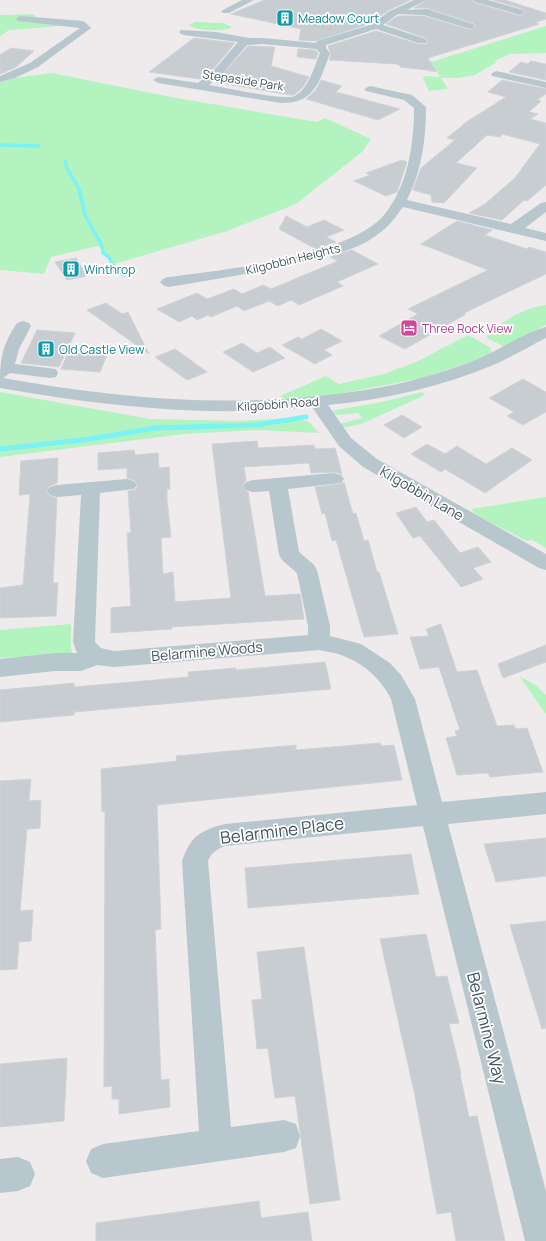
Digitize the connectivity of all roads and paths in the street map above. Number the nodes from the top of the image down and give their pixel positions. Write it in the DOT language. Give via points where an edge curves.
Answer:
graph roads {
  1 [pos="250,0"];
  2 [pos="421,0"];
  3 [pos="478,0"];
  4 [pos="436,7"];
  5 [pos="226,10"];
  6 [pos="422,11"];
  7 [pos="399,12"];
  8 [pos="500,18"];
  9 [pos="21,19"];
  10 [pos="483,22"];
  11 [pos="376,26"];
  12 [pos="470,26"];
  13 [pos="452,31"];
  14 [pos="184,32"];
  15 [pos="248,41"];
  16 [pos="408,45"];
  17 [pos="322,46"];
  18 [pos="496,74"];
  19 [pos="0,79"];
  20 [pos="158,80"];
  21 [pos="546,85"];
  22 [pos="200,87"];
  23 [pos="370,89"];
  24 [pos="402,202"];
  25 [pos="546,206"];
  26 [pos="514,229"];
  27 [pos="546,237"];
  28 [pos="168,282"];
  29 [pos="23,326"];
  30 [pos="546,332"];
  31 [pos="50,373"];
  32 [pos="2,375"];
  33 [pos="317,402"];
  34 [pos="334,480"];
  35 [pos="278,484"];
  36 [pos="127,485"];
  37 [pos="254,486"];
  38 [pos="91,488"];
  39 [pos="57,491"];
  40 [pos="546,563"];
  41 [pos="319,642"];
  42 [pos="95,656"];
  43 [pos="0,668"];
  44 [pos="546,803"];
  45 [pos="432,814"];
  46 [pos="284,1136"];
  47 [pos="216,1145"];
  48 [pos="103,1161"];
  49 [pos="542,1241"];
  1 -- 5 [label="street"];
  2 -- 7 [label="street"];
  3 -- 8 [label="street" via="524,11"];
  4 -- 6 [label="street"];
  6 -- 7 [label="street" via="411,14"];
  6 -- 12 [label="street"];
  7 -- 11 [label="street" via="391,14"];
  9 -- 19 [label="street" via="82,24 86,28 31,66 13,76"];
  10 -- 12 [label="street"];
  11 -- 16 [label="street" via="425,40"];
  11 -- 17 [label="street" via="321,43"];
  12 -- 13 [label="street"];
  14 -- 15 [label="street"];
  15 -- 17 [label="street" via="308,48"];
  15 -- 22 [label="street" via="244,42 218,72"];
  17 -- 22 [label="street, Stepaside Park" via="321,49 325,53 318,72 301,98 281,100"];
  18 -- 21 [label="street"];
  20 -- 22 [label="street, Stepaside Park"];
  23 -- 24 [label="street, Kilgobbin Heights" via="408,97 420,107 421,128"];
  24 -- 26 [label="street"];
  24 -- 28 [label="street, Kilgobbin Heights" via="378,229 352,244 236,273"];
  25 -- 26 [label="street"];
  26 -- 27 [label="street"];
  29 -- 32 [label="street"];
  30 -- 33 [label="street, Kilgobbin Road" via="508,353 441,377 378,392"];
  31 -- 32 [label="street"];
  32 -- 33 [label="street, Kilgobbin Road" via="46,393 156,405 201,407"];
  33 -- 40 [label="street, Kilgobbin Lane" via="345,442 370,463"];
  34 -- 35 [label="street"];
  35 -- 37 [label="street"];
  35 -- 41 [label="street" via="289,555 308,570"];
  36 -- 38 [label="street"];
  38 -- 39 [label="street"];
  38 -- 42 [label="street" via="84,642 86,649"];
  41 -- 42 [label="street, Belarmine Woods" via="114,659"];
  41 -- 45 [label="street, Belarmine Woods" via="353,650 382,669 393,681 402,699"];
  42 -- 43 [label="street, Belarmine Woods" via="81,662"];
  44 -- 45 [label="street, Belarmine Place"];
  45 -- 47 [label="street, Belarmine Place" via="225,835 210,839 199,848 195,860"];
  45 -- 49 [label="street, Belarmine Way"];
  46 -- 47 [label="street"];
  47 -- 48 [label="street"];
}
